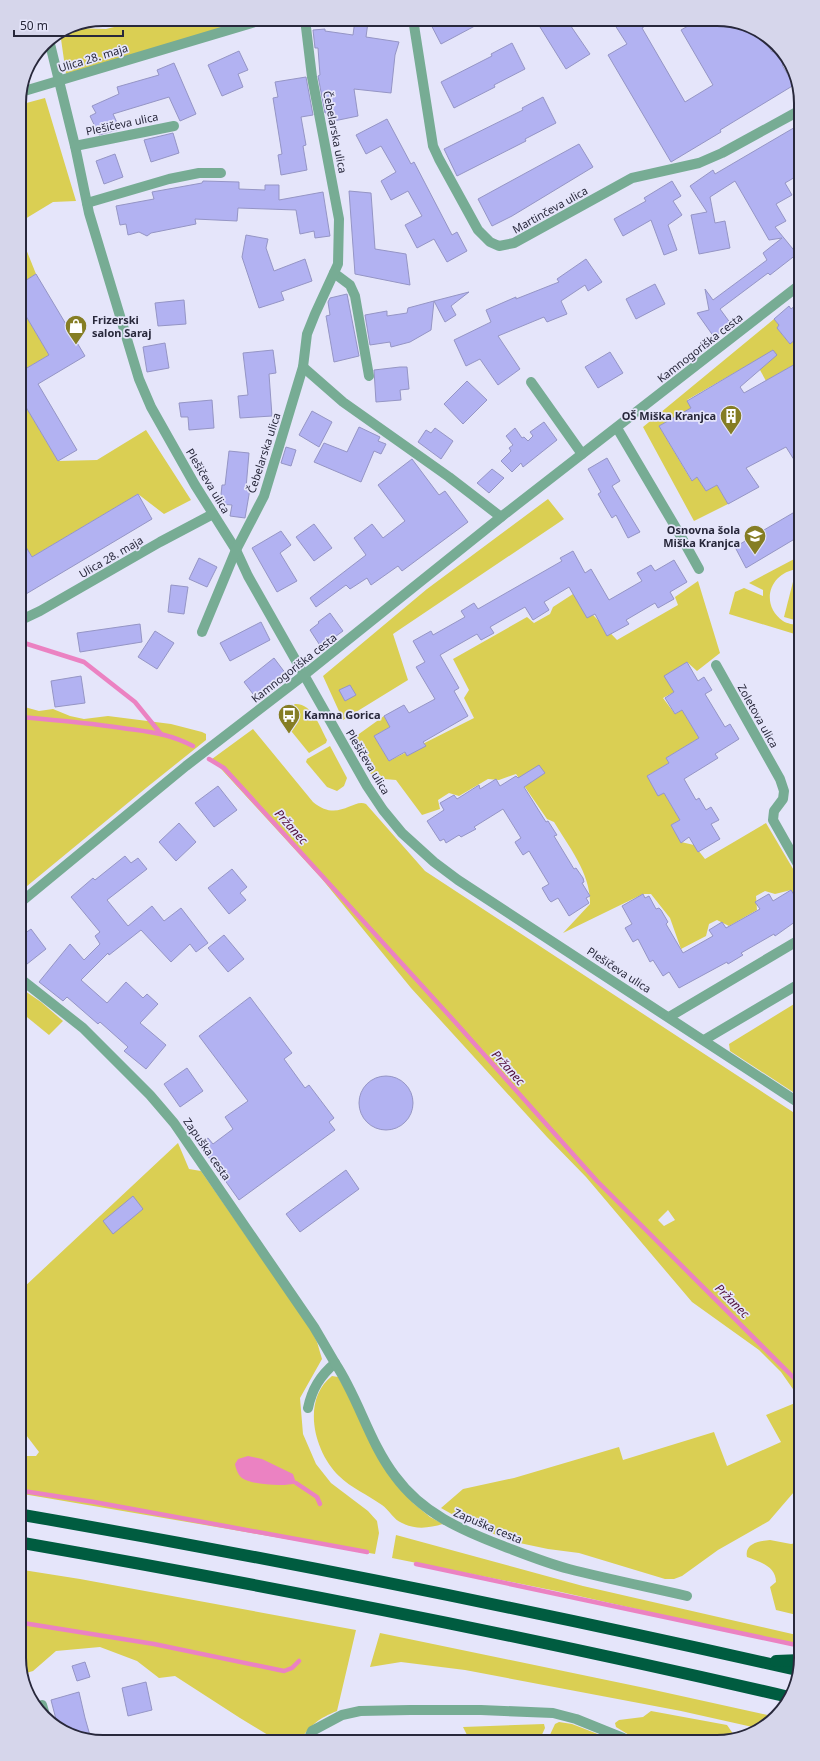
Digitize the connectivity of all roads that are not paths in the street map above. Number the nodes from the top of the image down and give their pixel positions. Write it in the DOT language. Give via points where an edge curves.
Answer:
graph roads {
  1 [pos="241,26"];
  2 [pos="306,26"];
  3 [pos="414,26"];
  4 [pos="51,46"];
  5 [pos="60,80"];
  6 [pos="28,90"];
  7 [pos="794,114"];
  8 [pos="174,126"];
  9 [pos="75,146"];
  10 [pos="221,174"];
  11 [pos="87,203"];
  12 [pos="334,273"];
  13 [pos="794,289"];
  14 [pos="303,367"];
  15 [pos="370,376"];
  16 [pos="531,382"];
  17 [pos="617,428"];
  18 [pos="582,454"];
  19 [pos="213,514"];
  20 [pos="501,517"];
  21 [pos="236,550"];
  22 [pos="698,569"];
  23 [pos="26,618"];
  24 [pos="202,632"];
  25 [pos="716,665"];
  26 [pos="304,675"];
  27 [pos="794,857"];
  28 [pos="26,898"];
  29 [pos="794,943"];
  30 [pos="26,983"];
  31 [pos="794,987"];
  32 [pos="669,1017"];
  33 [pos="704,1040"];
  34 [pos="794,1100"];
  35 [pos="335,1363"];
  36 [pos="308,1408"];
  37 [pos="26,1516"];
  38 [pos="26,1544"];
  39 [pos="687,1596"];
  40 [pos="794,1660"];
  41 [pos="761,1662"];
  42 [pos="793,1669"];
  43 [pos="784,1696"];
  44 [pos="310,1735"];
  45 [pos="616,1735"];
  1 -- 5 [label="street, Ulica 28. maja"];
  2 -- 12 [label="street, Čebelarska ulica" via="312,77 339,219 338,264"];
  3 -- 7 [label="street, Martinčeva ulica" via="433,146 478,230 490,242 499,246 514,243 632,178 699,163"];
  4 -- 5 [label="street, Plešičeva ulica"];
  5 -- 6 [label="street, Ulica 28. maja"];
  5 -- 9 [label="street, Plešičeva ulica"];
  8 -- 9 [label="street, Plešičeva ulica"];
  9 -- 11 [label="street, Plešičeva ulica"];
  10 -- 11 [label="street" via="199,173 169,179"];
  11 -- 19 [label="street, Plešičeva ulica" via="139,379 151,407"];
  12 -- 14 [label="street, Čebelarska ulica" via="307,334"];
  12 -- 15 [label="street" via="350,285 355,296"];
  13 -- 17 [label="street, Kamnogoriška cesta"];
  14 -- 20 [label="street" via="343,402"];
  14 -- 21 [label="street, Čebelarska ulica" via="264,496"];
  16 -- 18 [label="street"];
  17 -- 18 [label="street, Kamnogoriška cesta"];
  17 -- 22 [label="street"];
  18 -- 20 [label="street, Kamnogoriška cesta"];
  19 -- 21 [label="street, Plešičeva ulica"];
  19 -- 23 [label="street, Ulica 28. maja"];
  20 -- 26 [label="street, Kamnogoriška cesta"];
  21 -- 24 [label="street, Čebelarska ulica"];
  21 -- 26 [label="street, Plešičeva ulica"];
  25 -- 27 [label="street, Zoletova ulica" via="780,779 784,791 783,799 774,811 773,820"];
  26 -- 28 [label="street, Kamnogoriška cesta" via="116,822"];
  26 -- 32 [label="street, Plešičeva ulica" via="367,786 402,833 458,880"];
  29 -- 32 [label="street"];
  30 -- 35 [label="street, Zapuška cesta" via="83,1028 150,1095 181,1131 314,1327"];
  31 -- 33 [label="street"];
  32 -- 33 [label="street, Plešičeva ulica"];
  33 -- 34 [label="street, Plešičeva ulica"];
  35 -- 36 [label="street" via="317,1382"];
  35 -- 39 [label="street, Zapuška cesta" via="345,1378 385,1462 404,1488 435,1515 469,1533 568,1569"];
  37 -- 41 [label="highway" via="407,1586"];
  38 -- 43 [label="highway" via="390,1610 640,1662"];
  40 -- 41 [label="highway"];
  41 -- 42 [label="highway"];
  44 -- 45 [label="street" via="312,1731 351,1713 410,1710 553,1713 583,1721"];
}
